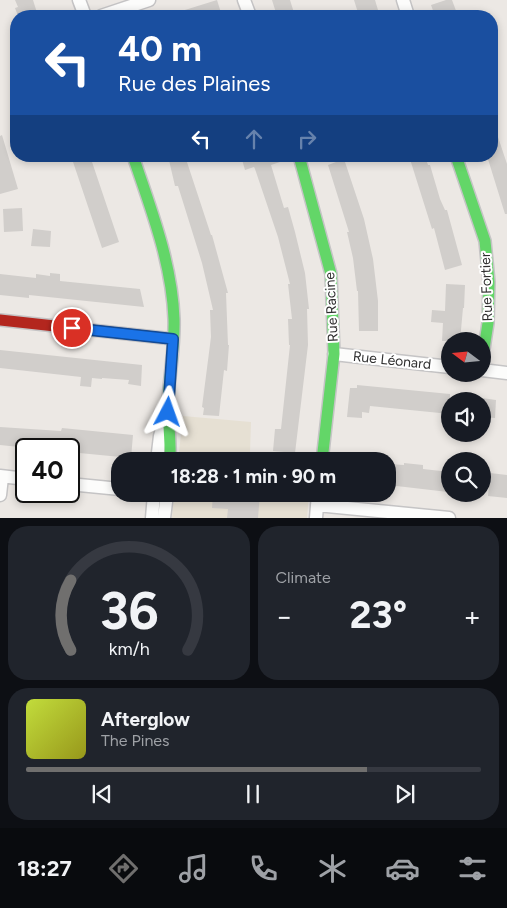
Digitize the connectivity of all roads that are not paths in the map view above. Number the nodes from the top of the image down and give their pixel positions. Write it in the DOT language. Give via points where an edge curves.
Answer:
graph roads {
  1 [pos="149,0"];
  2 [pos="118,10"];
  3 [pos="135,162"];
  4 [pos="301,162"];
  5 [pos="458,162"];
  6 [pos="0,320"];
  7 [pos="487,332"];
  8 [pos="173,339"];
  9 [pos="334,354"];
  10 [pos="441,366"];
  11 [pos="491,371"];
  12 [pos="507,373"];
  13 [pos="168,412"];
  14 [pos="158,452"];
  15 [pos="170,452"];
  16 [pos="323,452"];
  17 [pos="1,477"];
  18 [pos="15,478"];
  19 [pos="80,485"];
  20 [pos="111,488"];
  21 [pos="0,495"];
  22 [pos="153,502"];
  23 [pos="165,502"];
  24 [pos="317,506"];
  25 [pos="152,518"];
  26 [pos="164,518"];
  27 [pos="449,518"];
  1 -- 2 [label="street"];
  3 -- 8 [label="street" via="166,259"];
  4 -- 9 [label="street, Rue Racine" via="331,274"];
  5 -- 7 [label="street, Rue Fortier" via="485,241 489,282"];
  6 -- 8 [label="street"];
  8 -- 13 [label="street"];
  9 -- 10 [label="street, Rue Léonard"];
  9 -- 16 [label="street, Rue Racine"];
  11 -- 12 [label="street"];
  13 -- 14 [label="street" via="160,433"];
  13 -- 15 [label="street"];
  17 -- 18 [label="street"];
  17 -- 21 [label="street"];
  19 -- 20 [label="street"];
  22 -- 25 [label="street"];
  23 -- 26 [label="street"];
  24 -- 27 [label="street"];
}
